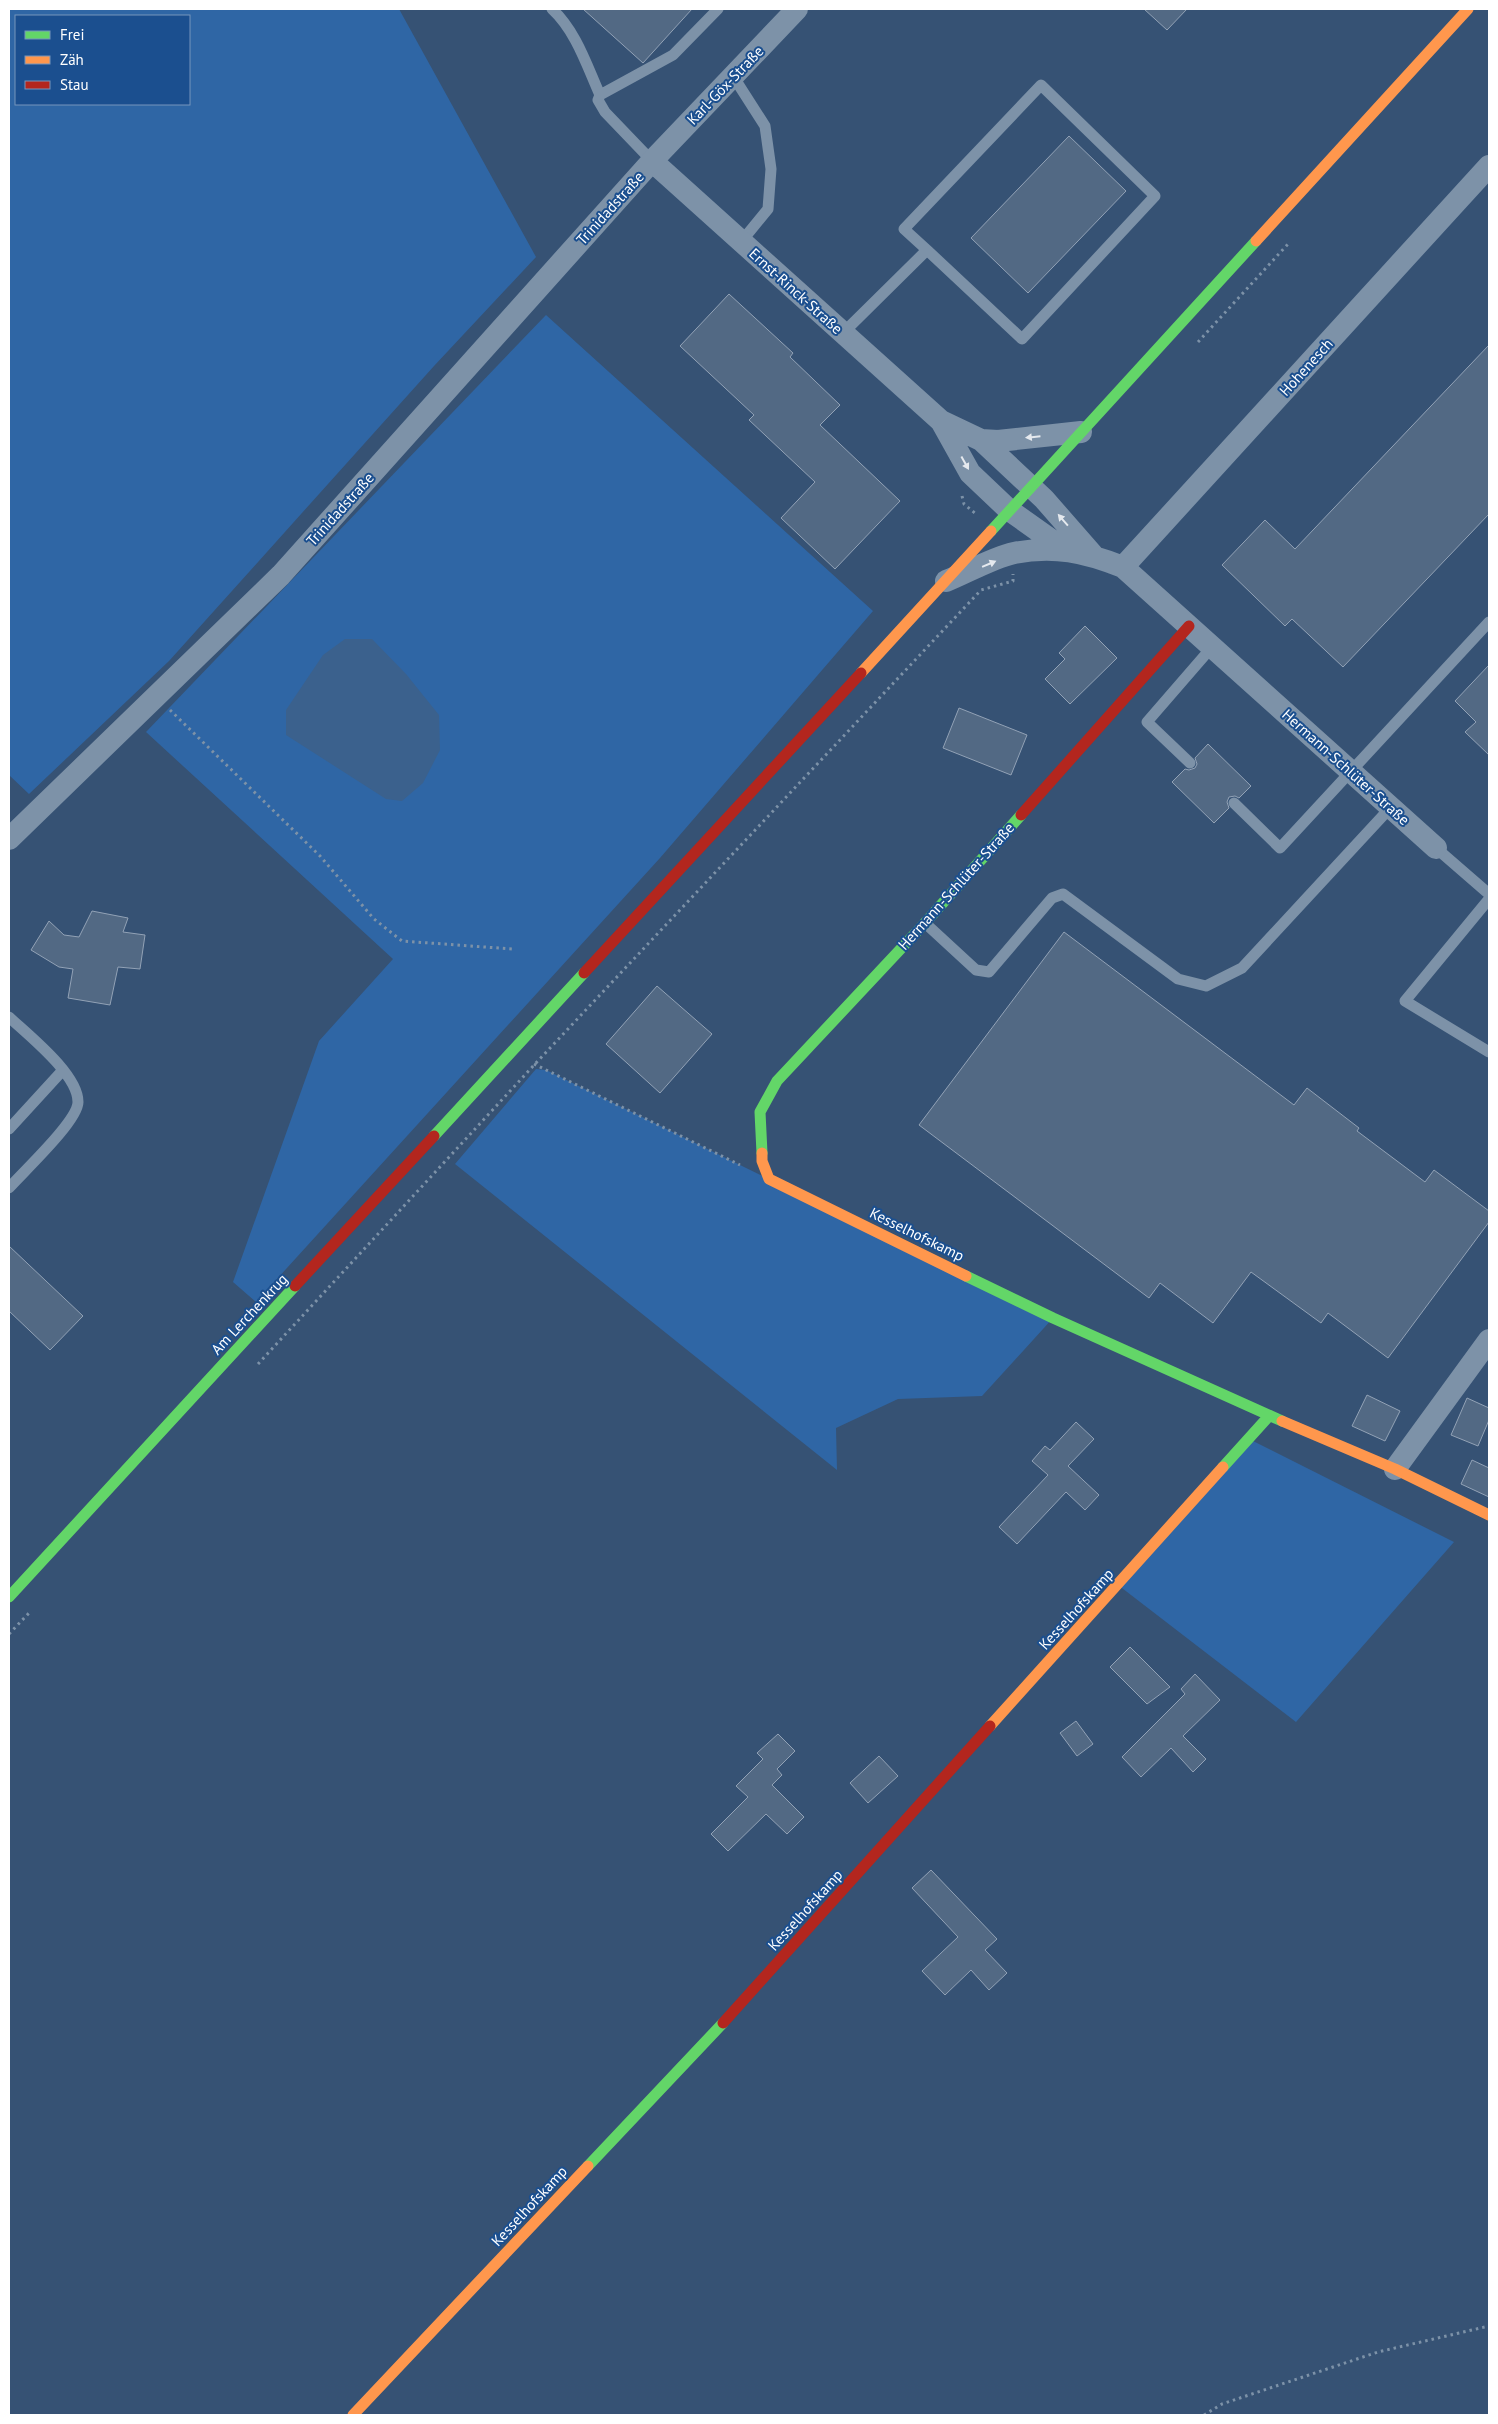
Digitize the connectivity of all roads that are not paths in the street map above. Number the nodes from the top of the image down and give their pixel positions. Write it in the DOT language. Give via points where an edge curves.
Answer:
graph roads {
  1 [pos="552,9"];
  2 [pos="718,9"];
  3 [pos="797,9"];
  4 [pos="1468,9"];
  5 [pos="733,76"];
  6 [pos="600,95"];
  7 [pos="652,161"];
  8 [pos="1489,166"];
  9 [pos="741,242"];
  10 [pos="927,250"];
  11 [pos="843,333"];
  12 [pos="941,421"];
  13 [pos="1081,432"];
  14 [pos="981,440"];
  15 [pos="1032,486"];
  16 [pos="1009,510"];
  17 [pos="1064,549"];
  18 [pos="1093,555"];
  19 [pos="1123,566"];
  20 [pos="944,582"];
  21 [pos="1489,622"];
  22 [pos="1189,626"];
  23 [pos="1212,647"];
  24 [pos="1190,763"];
  25 [pos="1351,772"];
  26 [pos="1234,803"];
  27 [pos="1391,807"];
  28 [pos="9,839"];
  29 [pos="1436,848"];
  30 [pos="1489,894"];
  31 [pos="1489,899"];
  32 [pos="924,923"];
  33 [pos="9,1017"];
  34 [pos="1489,1052"];
  35 [pos="63,1070"];
  36 [pos="9,1129"];
  37 [pos="769,1179"];
  38 [pos="9,1188"];
  39 [pos="1489,1340"];
  40 [pos="1269,1416"];
  41 [pos="1395,1469"];
  42 [pos="1489,1515"];
  43 [pos="9,1597"];
  44 [pos="353,2415"];
  1 -- 6 [label="lane" via="572,34"];
  2 -- 6 [label="lane" via="673,55"];
  3 -- 5 [label="street, Karl-Göx-Straße"];
  4 -- 13 [label="street, Am Lerchenkrug"];
  5 -- 7 [label="street, Karl-Göx-Straße"];
  5 -- 9 [label="lane" via="765,126 771,169 768,209"];
  6 -- 7 [label="lane" via="599,105"];
  7 -- 9 [label="street, Ernst-Rinck-Straße"];
  7 -- 28 [label="street, Trinidadstraße" via="282,575"];
  8 -- 19 [label="street, Hohenesch"];
  9 -- 11 [label="street, Ernst-Rinck-Straße"];
  10 -- 10 [label="lane" via="1022,339 1155,196 1041,85 904,229"];
  10 -- 11 [label="lane"];
  11 -- 12 [label="street, Ernst-Rinck-Straße"];
  12 -- 14 [label="street, Ernst-Rinck-Straße"];
  12 -- 16 [label="street, Ernst-Rinck-Straße, one-way" via="970,473"];
  13 -- 14 [label="street, Ernst-Rinck-Straße, one-way"];
  13 -- 15 [label="street, Am Lerchenkrug"];
  14 -- 15 [label="street, Ernst-Rinck-Straße"];
  15 -- 16 [label="street, Am Lerchenkrug"];
  18 -- 15 [label="street, Hermann-Schlüter-Straße, one-way"];
  16 -- 17 [label="street, Hermann-Schlüter-Straße"];
  16 -- 20 [label="street, Am Lerchenkrug"];
  17 -- 18 [label="street, Hermann-Schlüter-Straße"];
  20 -- 17 [label="street, Hermann-Schlüter-Straße, one-way" via="1013,554"];
  18 -- 19 [label="street, Hermann-Schlüter-Straße"];
  19 -- 22 [label="street, Hermann-Schlüter-Straße"];
  20 -- 43 [label="street, Am Lerchenkrug"];
  21 -- 25 [label="lane"];
  22 -- 23 [label="street, Hermann-Schlüter-Straße"];
  22 -- 32 [label="street, Hermann-Schlüter-Straße"];
  23 -- 24 [label="lane" via="1147,722"];
  23 -- 25 [label="street, Hermann-Schlüter-Straße"];
  25 -- 26 [label="lane" via="1280,848"];
  25 -- 27 [label="street, Hermann-Schlüter-Straße"];
  27 -- 29 [label="street, Hermann-Schlüter-Straße"];
  27 -- 32 [label="lane" via="1242,968 1206,986 1178,979 1063,894 1052,898 989,972 976,970"];
  29 -- 30 [label="lane"];
  31 -- 34 [label="lane" via="1405,1001"];
  32 -- 37 [label="street, Hermann-Schlüter-Straße" via="777,1081 760,1112 762,1161"];
  33 -- 35 [label="lane"];
  35 -- 36 [label="lane"];
  35 -- 38 [label="lane" via="73,1085 78,1102 72,1120"];
  37 -- 40 [label="street, Kesselhofskamp" via="1053,1318"];
  39 -- 41 [label="street"];
  40 -- 41 [label="street, Kesselhofskamp"];
  40 -- 44 [label="street, Kesselhofskamp" via="761,1982"];
  41 -- 42 [label="street, Kesselhofskamp"];
}
